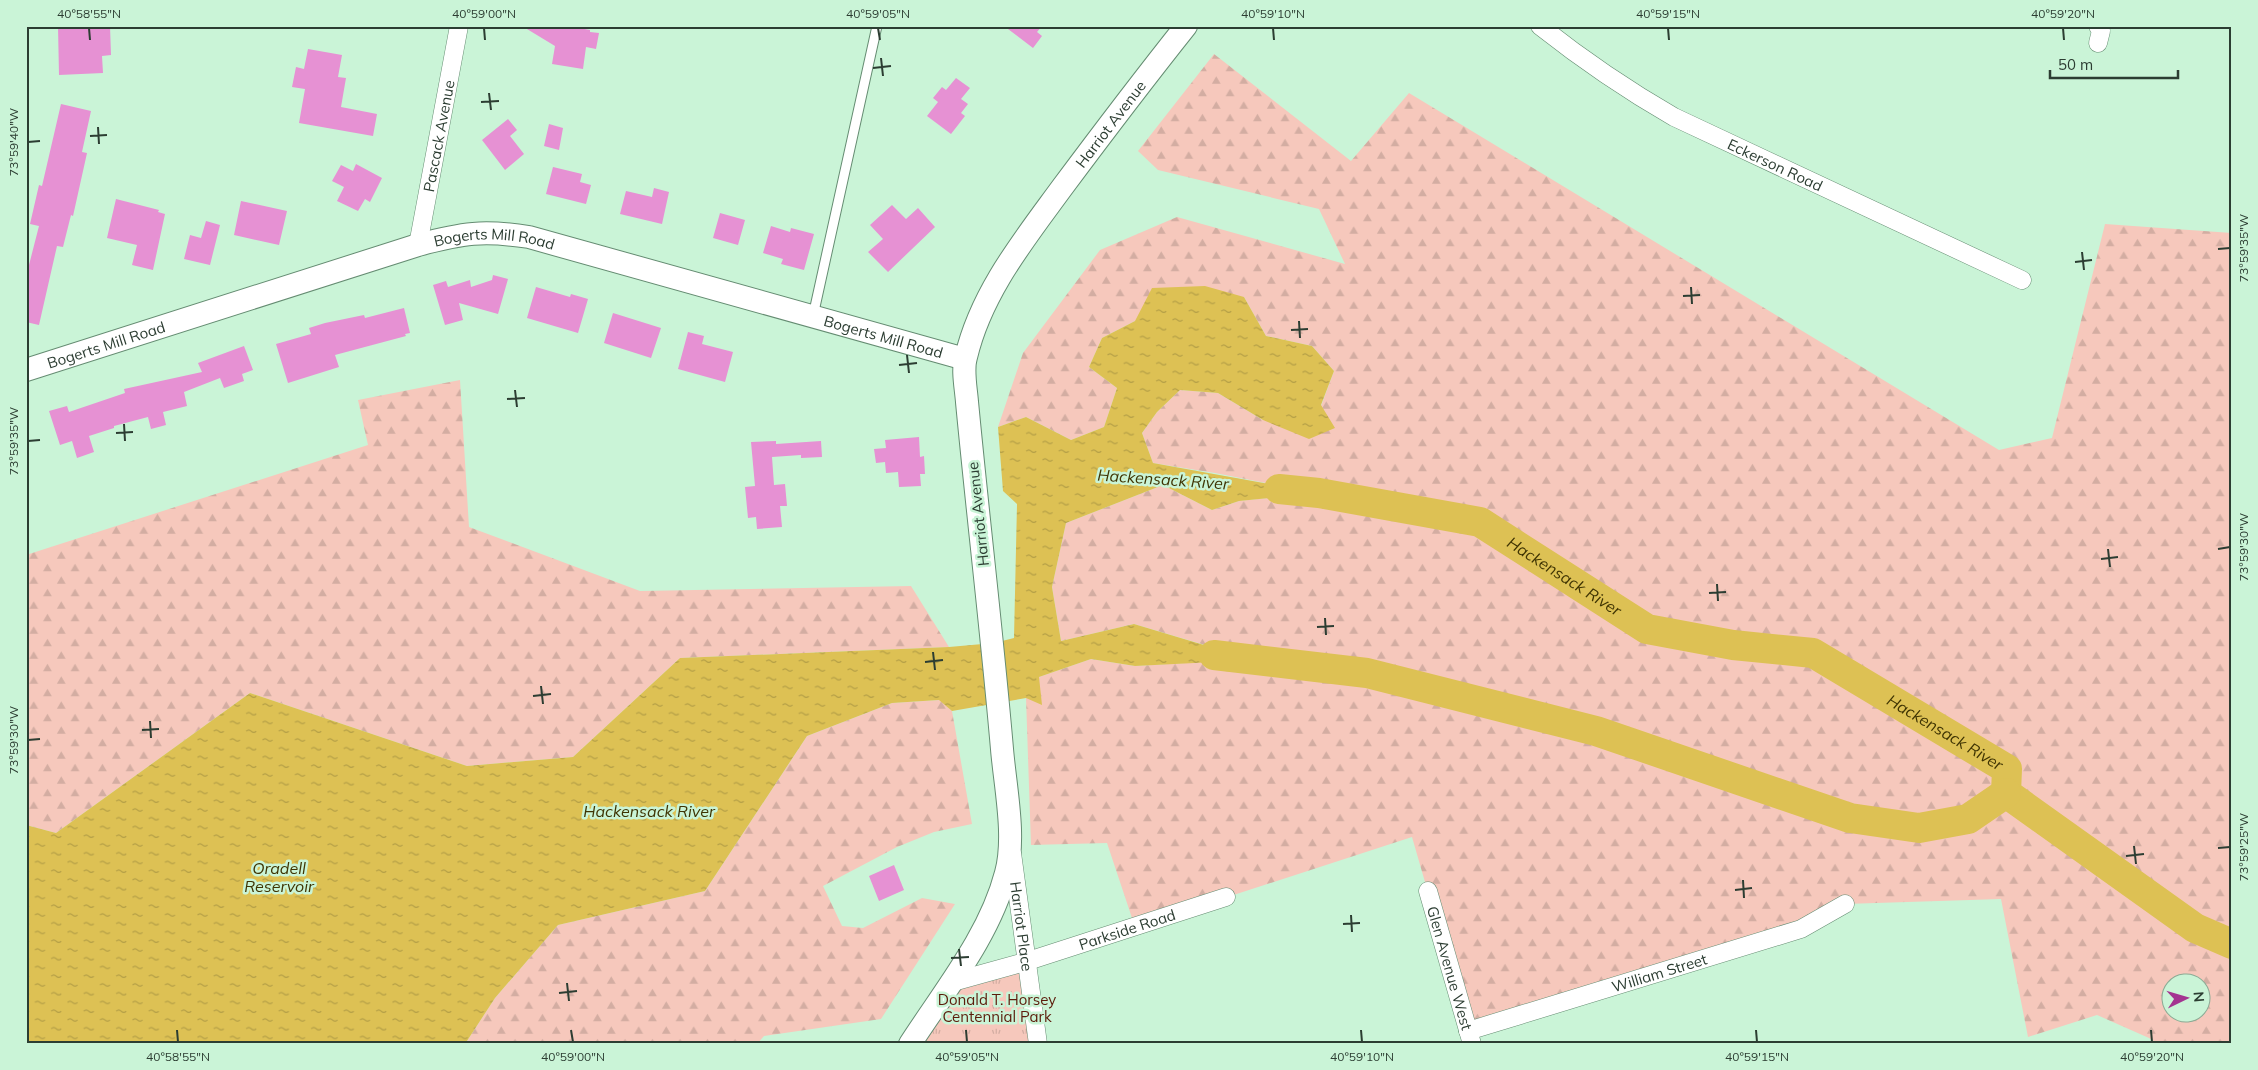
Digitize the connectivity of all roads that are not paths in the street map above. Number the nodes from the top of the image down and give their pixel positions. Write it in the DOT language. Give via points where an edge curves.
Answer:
graph roads {
  1 [pos="459,26"];
  2 [pos="877,26"];
  3 [pos="1186,26"];
  4 [pos="1540,26"];
  5 [pos="418,245"];
  6 [pos="2022,280"];
  7 [pos="813,316"];
  8 [pos="965,359"];
  9 [pos="26,370"];
  10 [pos="1010,839"];
  11 [pos="1428,891"];
  12 [pos="1226,897"];
  13 [pos="1844,904"];
  14 [pos="1028,961"];
  15 [pos="949,983"];
  16 [pos="1470,1040"];
  17 [pos="910,1044"];
  18 [pos="1038,1044"];
  1 -- 5 [label="street, Pascack Avenue"];
  2 -- 7 [label="lane"];
  3 -- 8 [label="street, Harriot Avenue" via="1118,111 1018,248 994,286 974,329"];
  4 -- 6 [label="street, Eckerson Road" via="1577,56 1674,118"];
  5 -- 7 [label="street, Bogerts Mill Road" via="456,234 493,231 529,237"];
  5 -- 9 [label="street, Bogerts Mill Road"];
  7 -- 8 [label="street, Bogerts Mill Road"];
  8 -- 10 [label="street, Harriot Avenue"];
  10 -- 14 [label="street, Harriot Place"];
  10 -- 15 [label="street, Harriot Avenue" via="1007,871 996,906 980,938"];
  11 -- 16 [label="street, Glen Avenue West"];
  12 -- 14 [label="street, Parkside Road"];
  13 -- 16 [label="street, William Street" via="1801,929"];
  14 -- 15 [label="street, Parkside Road"];
  14 -- 18 [label="street, Harriot Place"];
  15 -- 17 [label="street, Harriot Avenue"];
}
